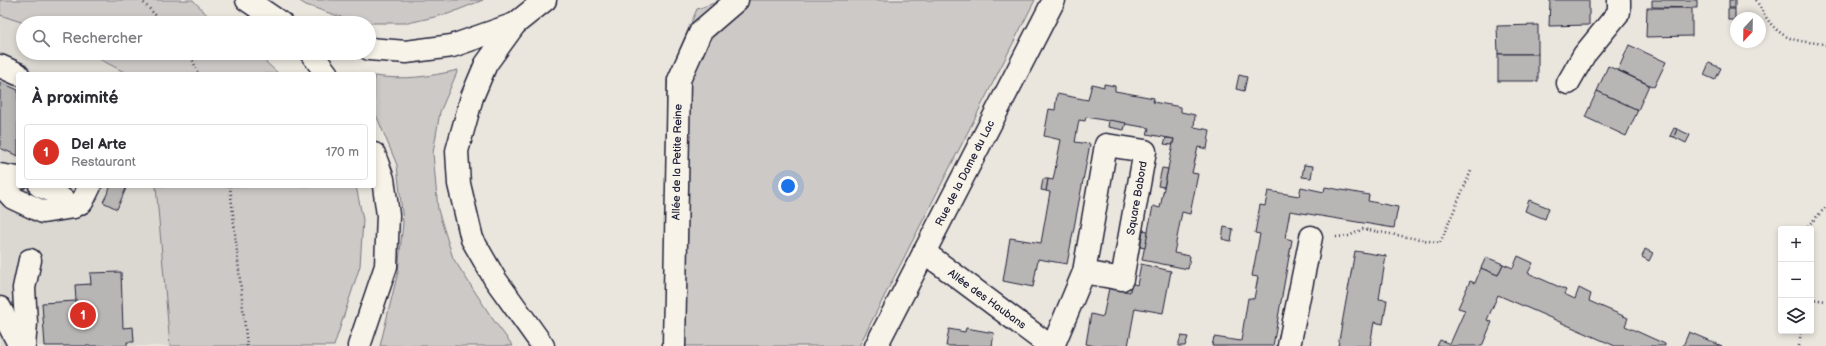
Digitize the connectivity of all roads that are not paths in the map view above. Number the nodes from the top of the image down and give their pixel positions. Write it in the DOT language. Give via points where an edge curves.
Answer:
graph roads {
  1 [pos="247,0"];
  2 [pos="545,0"];
  3 [pos="736,0"];
  4 [pos="1054,0"];
  5 [pos="1619,0"];
  6 [pos="271,16"];
  7 [pos="515,24"];
  8 [pos="376,50"];
  9 [pos="316,60"];
  10 [pos="0,66"];
  11 [pos="325,72"];
  12 [pos="16,73"];
  13 [pos="1568,83"];
  14 [pos="376,160"];
  15 [pos="0,175"];
  16 [pos="16,178"];
  17 [pos="0,184"];
  18 [pos="45,188"];
  19 [pos="89,188"];
  20 [pos="73,207"];
  21 [pos="1311,237"];
  22 [pos="924,252"];
  23 [pos="30,260"];
  24 [pos="1084,272"];
  25 [pos="0,308"];
  26 [pos="1041,343"];
  27 [pos="20,346"];
  28 [pos="24,346"];
  29 [pos="359,346"];
  30 [pos="543,346"];
  31 [pos="674,346"];
  32 [pos="876,346"];
  33 [pos="1289,346"];
  1 -- 6 [label="street"];
  2 -- 7 [label="street"];
  3 -- 31 [label="street, Allée de la Petite Reine" via="701,31 678,80"];
  4 -- 22 [label="street, Rue de la Dame du Lac"];
  5 -- 13 [label="street" via="1619,12 1584,54"];
  7 -- 8 [label="street" via="452,46 406,52"];
  7 -- 30 [label="street" via="486,64 472,97 457,151 459,184 472,239 495,279"];
  9 -- 11 [label="street"];
  10 -- 12 [label="street"];
  14 -- 29 [label="street" via="383,179 388,215 386,266"];
  15 -- 16 [label="street"];
  17 -- 20 [label="street" via="13,198 42,212"];
  18 -- 20 [label="street"];
  19 -- 20 [label="street" via="82,202"];
  21 -- 33 [label="street"];
  22 -- 26 [label="street, Allée des Haubans"];
  22 -- 32 [label="street, Rue de la Dame du Lac"];
  23 -- 28 [label="street" via="24,288"];
  24 -- 24 [label="street, Square Babord" via="1106,145 1145,151 1122,279"];
  24 -- 26 [label="street, Square Babord"];
  25 -- 27 [label="street"];
}
